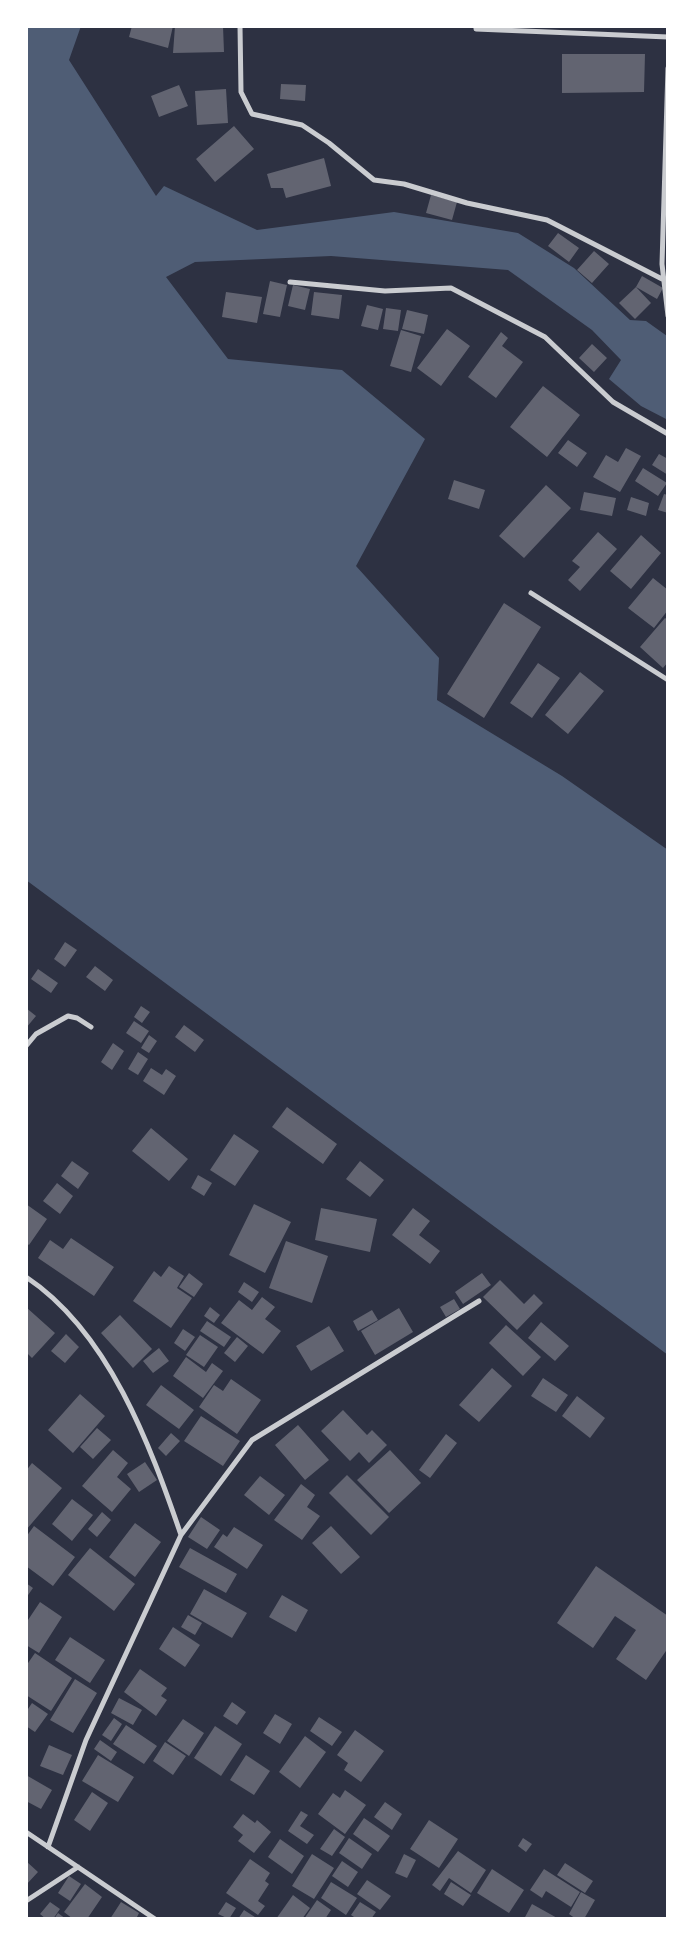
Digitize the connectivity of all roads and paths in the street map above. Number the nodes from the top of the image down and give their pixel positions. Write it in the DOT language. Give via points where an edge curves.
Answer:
graph roads {
  1 [pos="240,26"];
  2 [pos="476,26"];
  3 [pos="668,37"];
  4 [pos="668,68"];
  5 [pos="664,280"];
  6 [pos="290,282"];
  7 [pos="668,316"];
  8 [pos="668,434"];
  9 [pos="530,593"];
  10 [pos="668,680"];
  11 [pos="91,1027"];
  12 [pos="26,1046"];
  13 [pos="26,1277"];
  14 [pos="479,1301"];
  15 [pos="181,1535"];
  16 [pos="26,1832"];
  17 [pos="48,1847"];
  18 [pos="78,1867"];
  19 [pos="26,1901"];
  20 [pos="155,1919"];
  1 -- 5 [label="street" via="240,92 252,114 302,124 374,180 404,184 467,203 547,220"];
  2 -- 3 [label="street" via="476,29"];
  4 -- 5 [label="street"];
  5 -- 7 [label="street"];
  6 -- 8 [label="street" via="385,291 451,288 546,337 613,402"];
  9 -- 10 [label="street"];
  11 -- 12 [label="street" via="68,1016 36,1034"];
  13 -- 15 [label="street" via="68,1311 109,1368 156,1462"];
  14 -- 15 [label="street" via="252,1440"];
  15 -- 17 [label="street" via="86,1740"];
  16 -- 17 [label="street"];
  17 -- 18 [label="street"];
  18 -- 19 [label="street"];
  18 -- 20 [label="street"];
}
